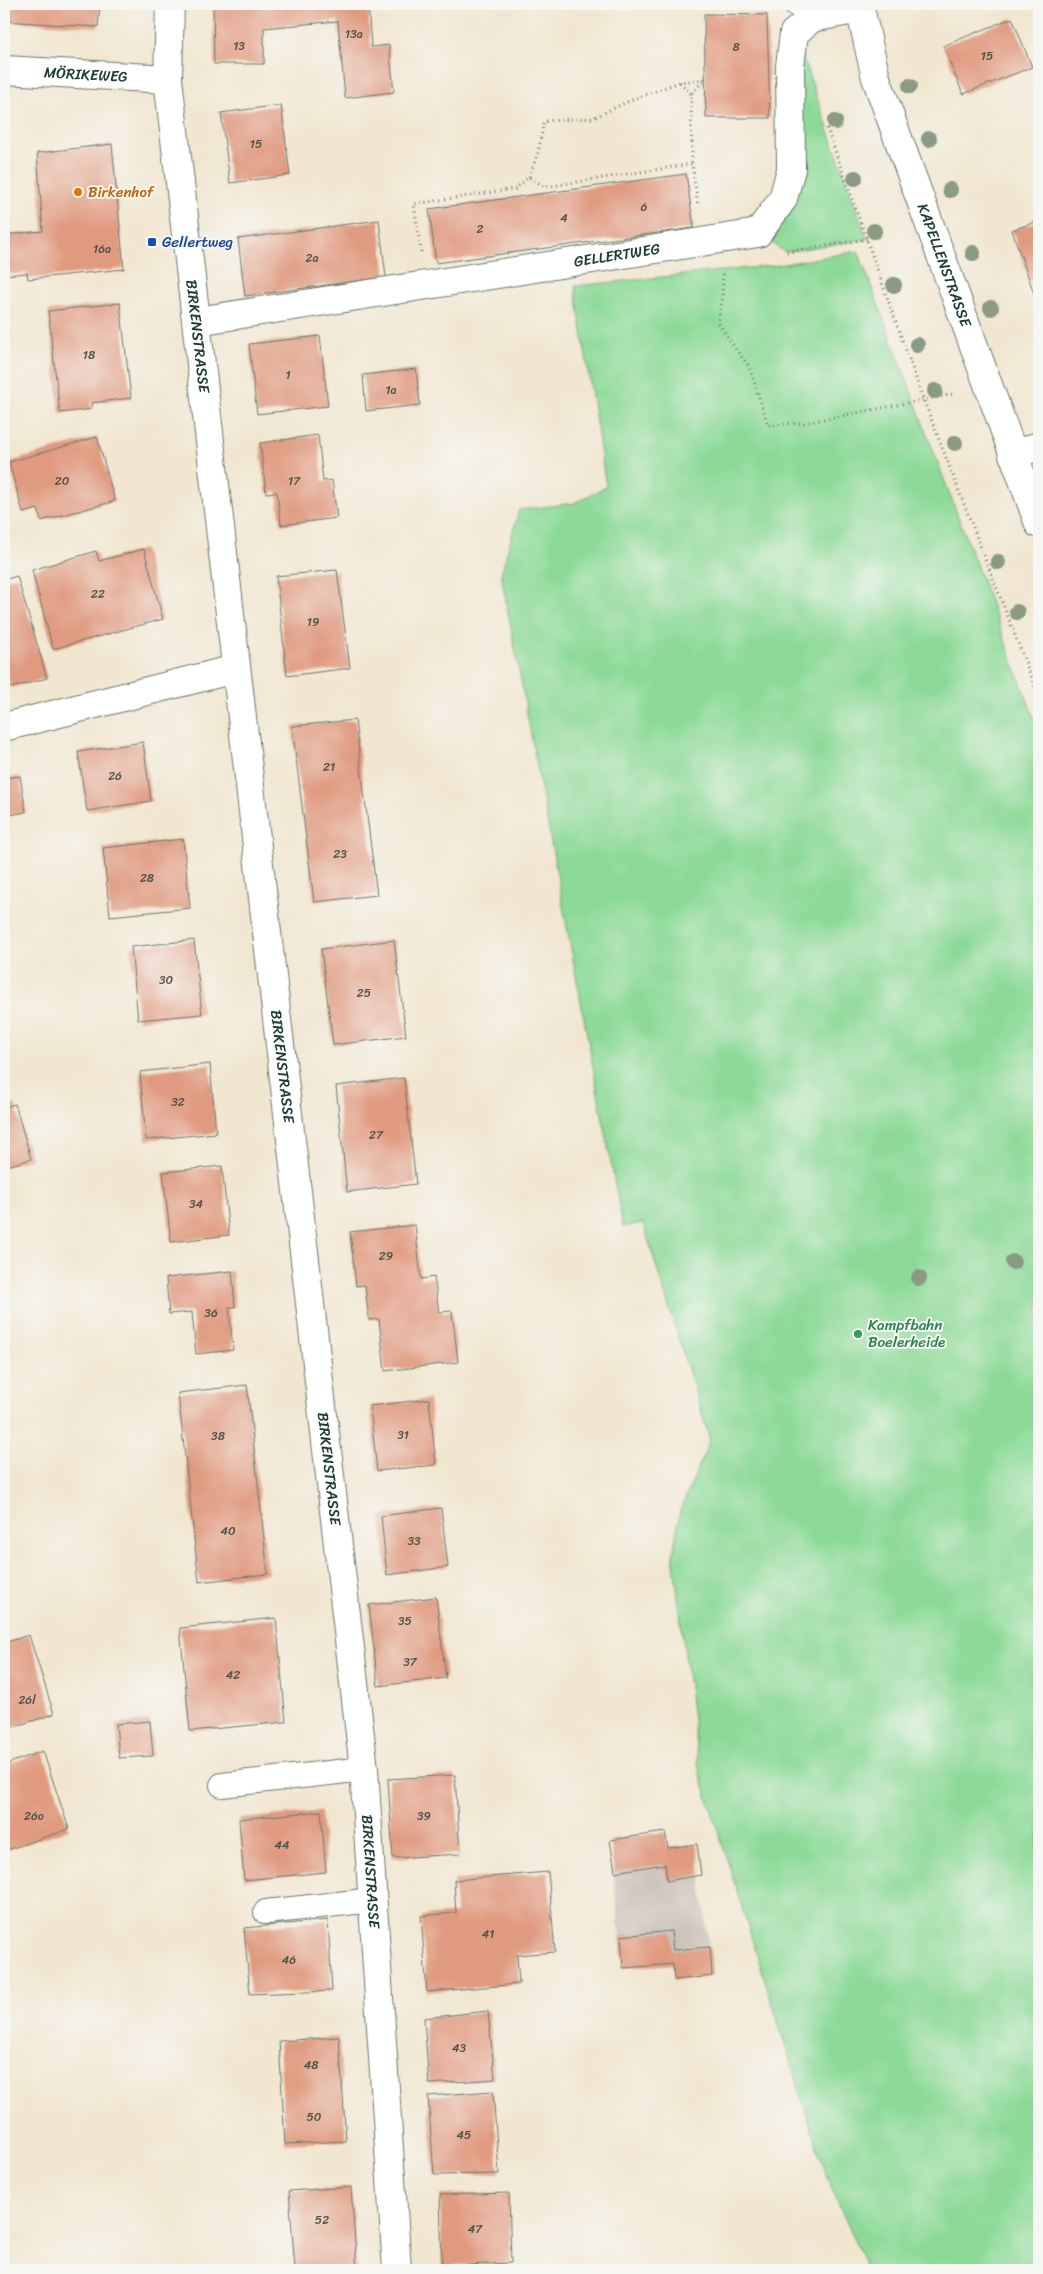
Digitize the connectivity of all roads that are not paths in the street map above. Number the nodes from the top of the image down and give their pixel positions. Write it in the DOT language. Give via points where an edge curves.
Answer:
graph roads {
  1 [pos="170,4"];
  2 [pos="860,6"];
  3 [pos="804,11"];
  4 [pos="4,70"];
  5 [pos="168,79"];
  6 [pos="197,321"];
  7 [pos="1039,446"];
  8 [pos="1013,455"];
  9 [pos="1039,524"];
  10 [pos="235,669"];
  11 [pos="4,727"];
  12 [pos="364,1768"];
  13 [pos="222,1785"];
  14 [pos="373,1900"];
  15 [pos="266,1912"];
  16 [pos="397,2270"];
  1 -- 5 [label="street, BIRKENSTRASSE"];
  2 -- 3 [label="street"];
  2 -- 8 [label="street, KAPELLENSTRASSE" via="876,78"];
  3 -- 6 [label="street, GELLERTWEG" via="794,33 790,66 792,169 783,199 758,233"];
  4 -- 5 [label="street, MÖRIKEWEG"];
  5 -- 6 [label="street, BIRKENSTRASSE"];
  6 -- 10 [label="street, BIRKENSTRASSE"];
  7 -- 8 [label="street"];
  8 -- 9 [label="street, KAPELLENSTRASSE"];
  10 -- 11 [label="street"];
  10 -- 12 [label="street, BIRKENSTRASSE"];
  12 -- 13 [label="lane"];
  12 -- 14 [label="street, BIRKENSTRASSE"];
  14 -- 15 [label="lane"];
  14 -- 16 [label="street, BIRKENSTRASSE"];
}
